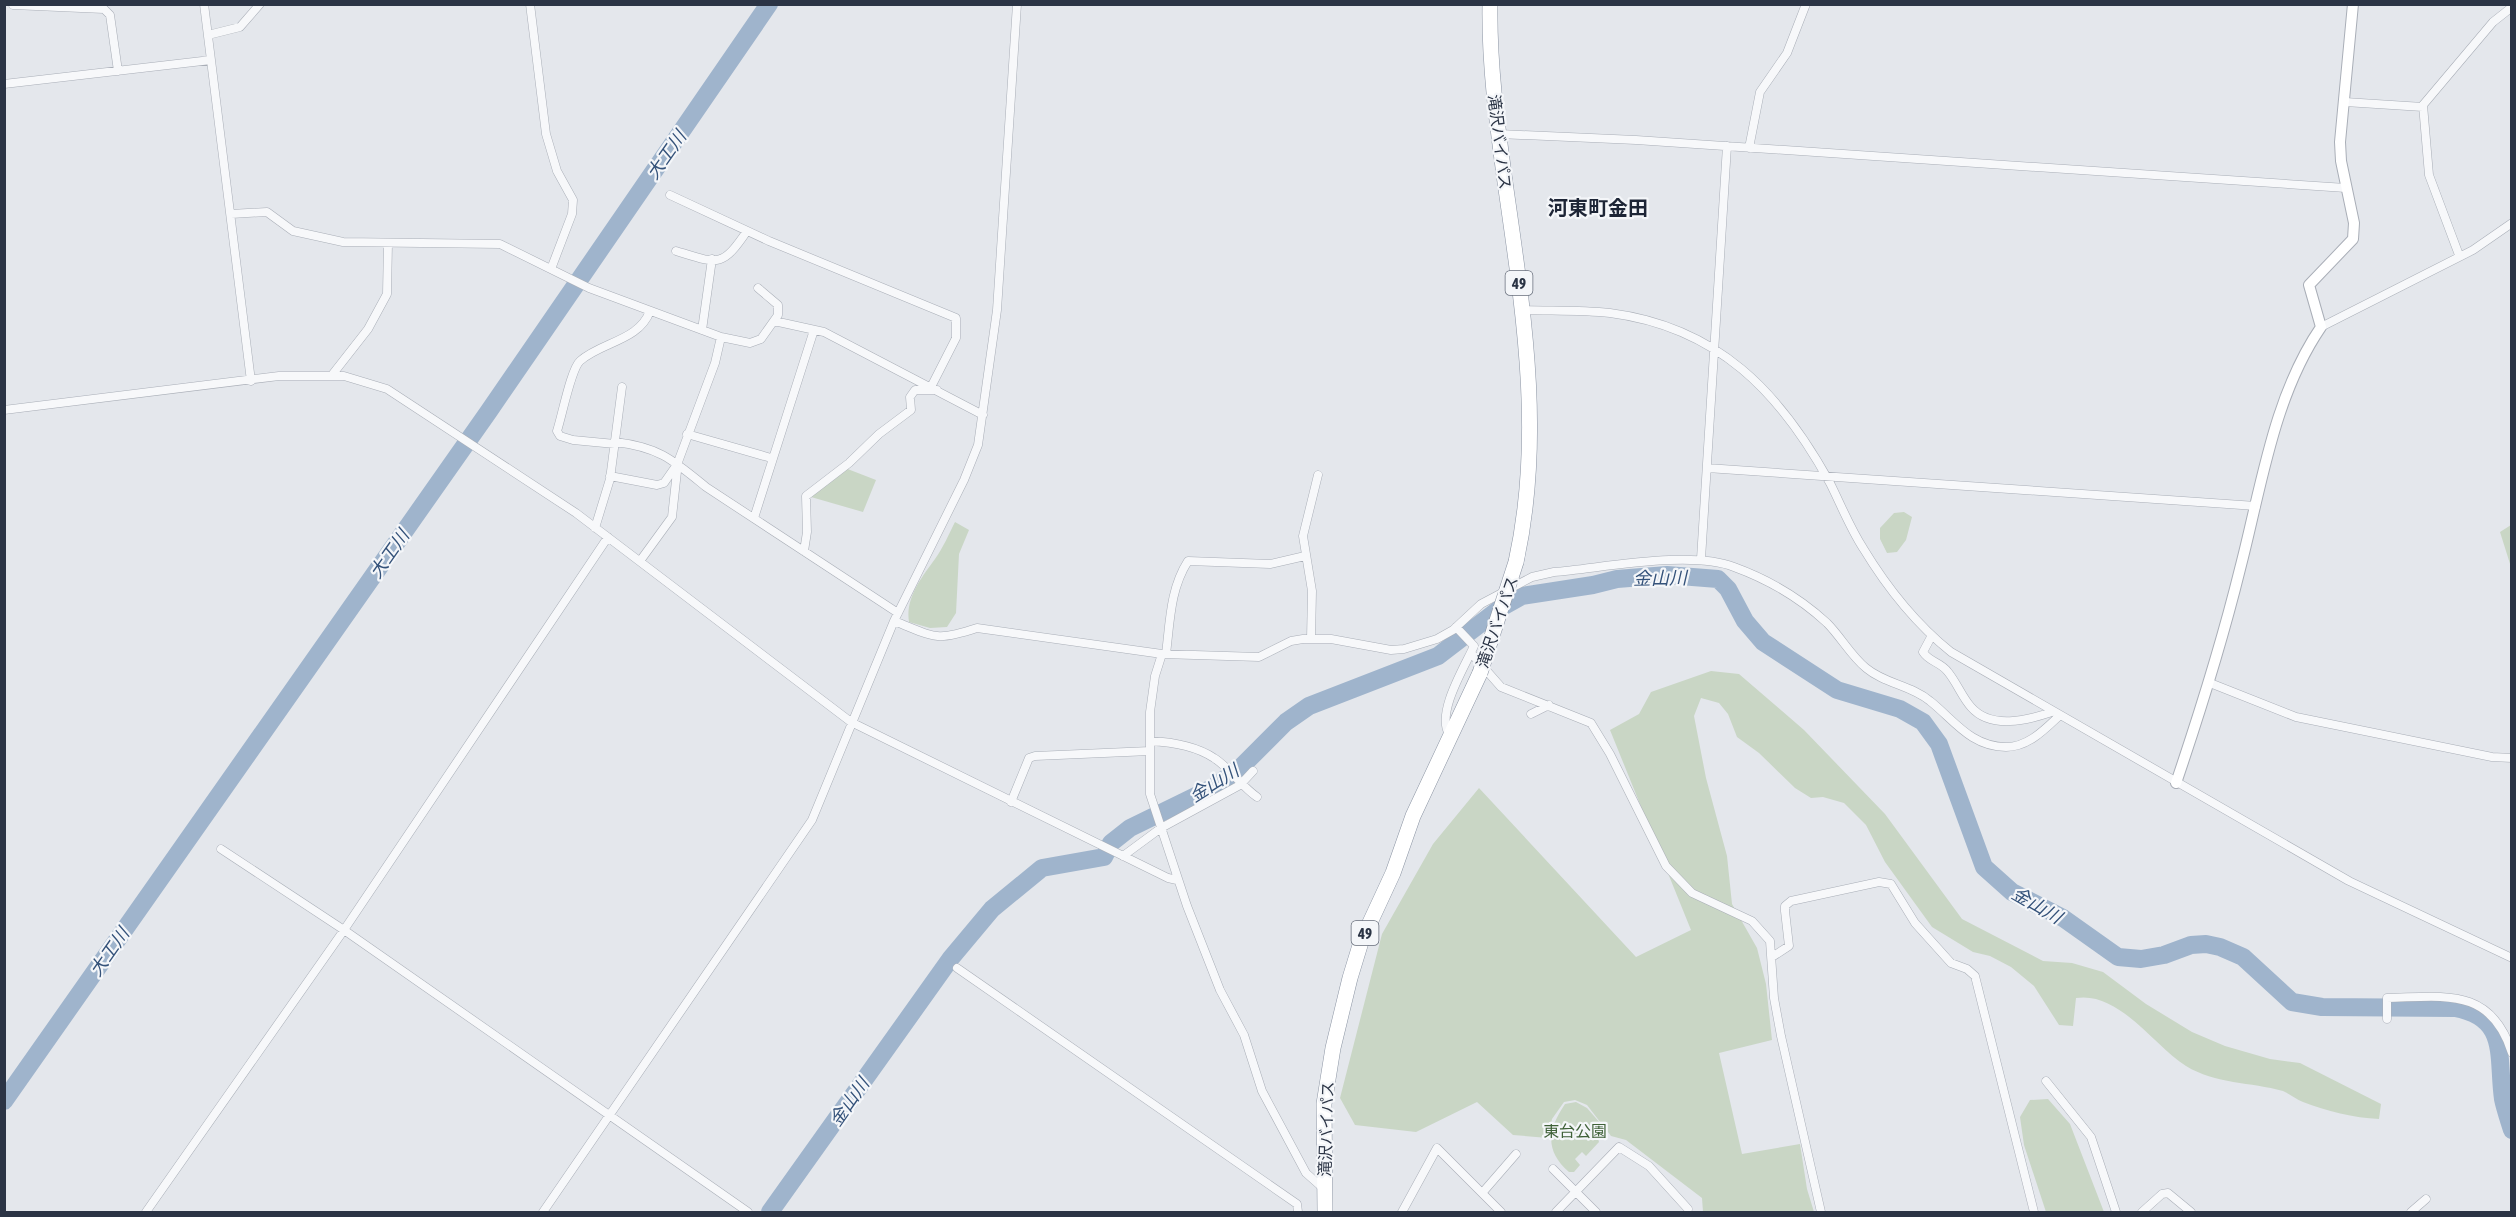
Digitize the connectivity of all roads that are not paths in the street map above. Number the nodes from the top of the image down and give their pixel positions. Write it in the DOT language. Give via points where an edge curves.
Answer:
graph roads {
  1 [pos="204,4"];
  2 [pos="260,4"];
  3 [pos="530,4"];
  4 [pos="1017,4"];
  5 [pos="1490,4"];
  6 [pos="1806,4"];
  7 [pos="2353,4"];
  8 [pos="13,5"];
  9 [pos="2511,8"];
  10 [pos="208,35"];
  11 [pos="211,60"];
  12 [pos="118,71"];
  13 [pos="4,84"];
  14 [pos="2346,102"];
  15 [pos="2423,107"];
  16 [pos="1499,134"];
  17 [pos="1727,146"];
  18 [pos="1749,148"];
  19 [pos="2346,188"];
  20 [pos="670,195"];
  21 [pos="231,214"];
  22 [pos="2511,223"];
  23 [pos="747,231"];
  24 [pos="388,243"];
  25 [pos="676,251"];
  26 [pos="2459,255"];
  27 [pos="712,260"];
  28 [pos="551,269"];
  29 [pos="758,288"];
  30 [pos="1523,310"];
  31 [pos="650,311"];
  32 [pos="774,321"];
  33 [pos="2321,327"];
  34 [pos="702,330"];
  35 [pos="814,330"];
  36 [pos="721,337"];
  37 [pos="1715,350"];
  38 [pos="332,375"];
  39 [pos="251,381"];
  40 [pos="622,387"];
  41 [pos="934,388"];
  42 [pos="4,410"];
  43 [pos="983,415"];
  44 [pos="687,434"];
  45 [pos="615,443"];
  46 [pos="771,458"];
  47 [pos="678,462"];
  48 [pos="1707,468"];
  49 [pos="1318,475"];
  50 [pos="610,476"];
  51 [pos="1826,476"];
  52 [pos="2256,506"];
  53 [pos="754,518"];
  54 [pos="596,528"];
  55 [pos="608,537"];
  56 [pos="804,551"];
  57 [pos="1305,556"];
  58 [pos="1701,559"];
  59 [pos="640,561"];
  60 [pos="898,613"];
  61 [pos="894,621"];
  62 [pos="1456,627"];
  63 [pos="1931,636"];
  64 [pos="1311,639"];
  65 [pos="1471,652"];
  66 [pos="1164,654"];
  67 [pos="2210,683"];
  68 [pos="1549,705"];
  69 [pos="1531,714"];
  70 [pos="2055,714"];
  71 [pos="851,722"];
  72 [pos="1452,737"];
  73 [pos="1150,741"];
  74 [pos="1150,751"];
  75 [pos="2511,758"];
  76 [pos="1253,771"];
  77 [pos="2176,783"];
  78 [pos="1240,785"];
  79 [pos="1257,797"];
  80 [pos="1011,802"];
  81 [pos="1161,828"];
  82 [pos="220,849"];
  83 [pos="1123,856"];
  84 [pos="1177,880"];
  85 [pos="344,930"];
  86 [pos="1772,957"];
  87 [pos="2511,958"];
  88 [pos="957,968"];
  89 [pos="2387,1019"];
  90 [pos="2511,1053"];
  91 [pos="2046,1081"];
  92 [pos="612,1116"];
  93 [pos="1516,1154"];
  94 [pos="1552,1169"];
  95 [pos="1324,1189"];
  96 [pos="1483,1192"];
  97 [pos="1577,1192"];
  98 [pos="2426,1199"];
  99 [pos="1688,1209"];
  100 [pos="146,1212"];
  101 [pos="543,1212"];
  102 [pos="748,1212"];
  103 [pos="1298,1212"];
  104 [pos="1325,1212"];
  105 [pos="1402,1212"];
  106 [pos="1501,1212"];
  107 [pos="1556,1212"];
  108 [pos="1596,1212"];
  109 [pos="1821,1212"];
  110 [pos="2034,1212"];
  111 [pos="2116,1212"];
  112 [pos="2142,1212"];
  113 [pos="2191,1212"];
  114 [pos="2410,1212"];
  1 -- 10 [label="street"];
  2 -- 10 [label="street" via="240,27"];
  3 -- 28 [label="street" via="546,134 557,171 573,200 572,214"];
  4 -- 43 [label="street" via="996,310"];
  5 -- 16 [label="highway, 滝沢バイパス / 49" via="1490,60"];
  6 -- 18 [label="street" via="1787,53 1760,92"];
  7 -- 14 [label="street"];
  8 -- 12 [label="street" via="104,9 110,15"];
  9 -- 15 [label="street" via="2493,22 2440,81"];
  10 -- 11 [label="street"];
  11 -- 12 [label="street"];
  11 -- 21 [label="street"];
  12 -- 13 [label="street"];
  14 -- 15 [label="street"];
  14 -- 19 [label="street" via="2340,142"];
  15 -- 26 [label="street" via="2429,175"];
  16 -- 17 [label="street"];
  16 -- 30 [label="highway, 滝沢バイパス / 49"];
  17 -- 18 [label="street"];
  17 -- 37 [label="street"];
  18 -- 19 [label="street"];
  19 -- 33 [label="street" via="2354,223 2353,239 2309,285"];
  20 -- 23 [label="street"];
  21 -- 24 [label="street" via="267,212 305,235 343,242"];
  21 -- 39 [label="street"];
  22 -- 26 [label="street" via="2473,250"];
  23 -- 27 [label="street" via="731,255"];
  23 -- 41 [label="street" via="956,318 956,338"];
  24 -- 28 [label="street" via="500,244"];
  24 -- 38 [label="street" via="387,294 368,329"];
  25 -- 27 [label="street"];
  26 -- 33 [label="street"];
  27 -- 34 [label="street"];
  28 -- 31 [label="street"];
  29 -- 32 [label="street" via="778,305"];
  30 -- 37 [label="street" via="1610,313 1669,326"];
  30 -- 72 [label="highway, 滝沢バイパス / 49, bridge" via="1530,386 1531,457 1526,516 1516,562 1480,673"];
  31 -- 34 [label="street"];
  31 -- 45 [label="street" via="640,327 580,361 572,371 557,431 573,440"];
  32 -- 35 [label="street"];
  32 -- 36 [label="street" via="757,342"];
  33 -- 52 [label="street" via="2308,345 2288,394"];
  34 -- 36 [label="street"];
  35 -- 41 [label="street"];
  35 -- 46 [label="street"];
  36 -- 44 [label="street"];
  37 -- 48 [label="street"];
  37 -- 51 [label="street" via="1756,379 1798,429"];
  38 -- 39 [label="street"];
  38 -- 54 [label="street" via="387,389"];
  39 -- 42 [label="street"];
  40 -- 45 [label="street"];
  41 -- 43 [label="street"];
  41 -- 56 [label="street" via="915,390 910,398 911,410 806,496"];
  43 -- 60 [label="street" via="978,445 964,480"];
  44 -- 46 [label="street"];
  44 -- 47 [label="street"];
  45 -- 47 [label="street" via="636,444"];
  45 -- 50 [label="street"];
  46 -- 53 [label="street"];
  47 -- 50 [label="street" via="664,483 657,486"];
  47 -- 53 [label="street" via="706,487"];
  47 -- 59 [label="street" via="672,517"];
  48 -- 51 [label="street"];
  48 -- 58 [label="street"];
  49 -- 57 [label="street" via="1304,524"];
  50 -- 54 [label="street"];
  51 -- 52 [label="street"];
  51 -- 63 [label="street" via="1863,548"];
  52 -- 67 [label="street"];
  53 -- 56 [label="street"];
  54 -- 55 [label="street"];
  55 -- 59 [label="street"];
  55 -- 85 [label="street"];
  56 -- 60 [label="street"];
  57 -- 64 [label="street" via="1312,591"];
  57 -- 66 [label="street" via="1269,564 1188,561 1175,591"];
  58 -- 62 [label="street" via="1532,577 1481,604"];
  58 -- 70 [label="street" via="1733,567 1788,594 1826,623 1864,667 1912,689 1957,728 1989,745 2015,746 2031,740"];
  59 -- 71 [label="street"];
  60 -- 61 [label="street"];
  61 -- 66 [label="street" via="936,637 956,636 977,628"];
  61 -- 71 [label="street"];
  62 -- 64 [label="street" via="1437,639 1404,649"];
  62 -- 65 [label="street" via="1474,646"];
  63 -- 70 [label="street" via="1957,656"];
  63 -- 70 [label="street" via="1923,652 1926,657 1945,668 1980,715 2007,721"];
  64 -- 66 [label="street" via="1291,641 1259,657"];
  65 -- 68 [label="street" via="1501,687"];
  65 -- 72 [label="street" via="1446,707 1447,732"];
  66 -- 73 [label="street" via="1152,691"];
  67 -- 75 [label="street" via="2296,717"];
  67 -- 77 [label="street"];
  68 -- 69 [label="street"];
  68 -- 86 [label="street" via="1591,723 1665,866 1678,881 1708,902 1758,925 1770,941"];
  70 -- 77 [label="street"];
  71 -- 80 [label="street"];
  71 -- 92 [label="street" via="812,820"];
  72 -- 95 [label="highway, 滝沢バイパス / 49" via="1413,816 1350,978 1324,1104"];
  73 -- 74 [label="street"];
  73 -- 78 [label="street" via="1167,742 1214,758"];
  74 -- 80 [label="street" via="1029,758"];
  74 -- 81 [label="street" via="1150,794"];
  76 -- 78 [label="street"];
  77 -- 87 [label="street" via="2349,881"];
  78 -- 79 [label="street"];
  78 -- 81 [label="street"];
  80 -- 83 [label="street"];
  81 -- 83 [label="street"];
  81 -- 84 [label="street"];
  82 -- 85 [label="street"];
  83 -- 84 [label="street"];
  84 -- 95 [label="street" via="1220,990 1244,1035 1265,1099 1306,1173"];
  85 -- 92 [label="street"];
  85 -- 100 [label="street"];
  86 -- 109 [label="street" via="1781,1036"];
  86 -- 110 [label="street" via="1789,946 1785,906 1791,902 1879,882 1891,884 1915,923 1951,963 1975,976"];
  88 -- 103 [label="street" via="1297,1204"];
  89 -- 90 [label="street" via="2387,998 2472,1001 2497,1023"];
  91 -- 111 [label="street" via="2091,1137"];
  92 -- 101 [label="street"];
  92 -- 102 [label="street"];
  93 -- 96 [label="street"];
  94 -- 97 [label="street"];
  95 -- 104 [label="highway, 滝沢バイパス / 49"];
  96 -- 105 [label="street" via="1437,1148"];
  96 -- 106 [label="street"];
  97 -- 99 [label="street" via="1619,1147 1649,1166"];
  97 -- 107 [label="street"];
  97 -- 108 [label="street"];
  98 -- 114 [label="street"];
  112 -- 113 [label="street" via="2168,1193"];
}
